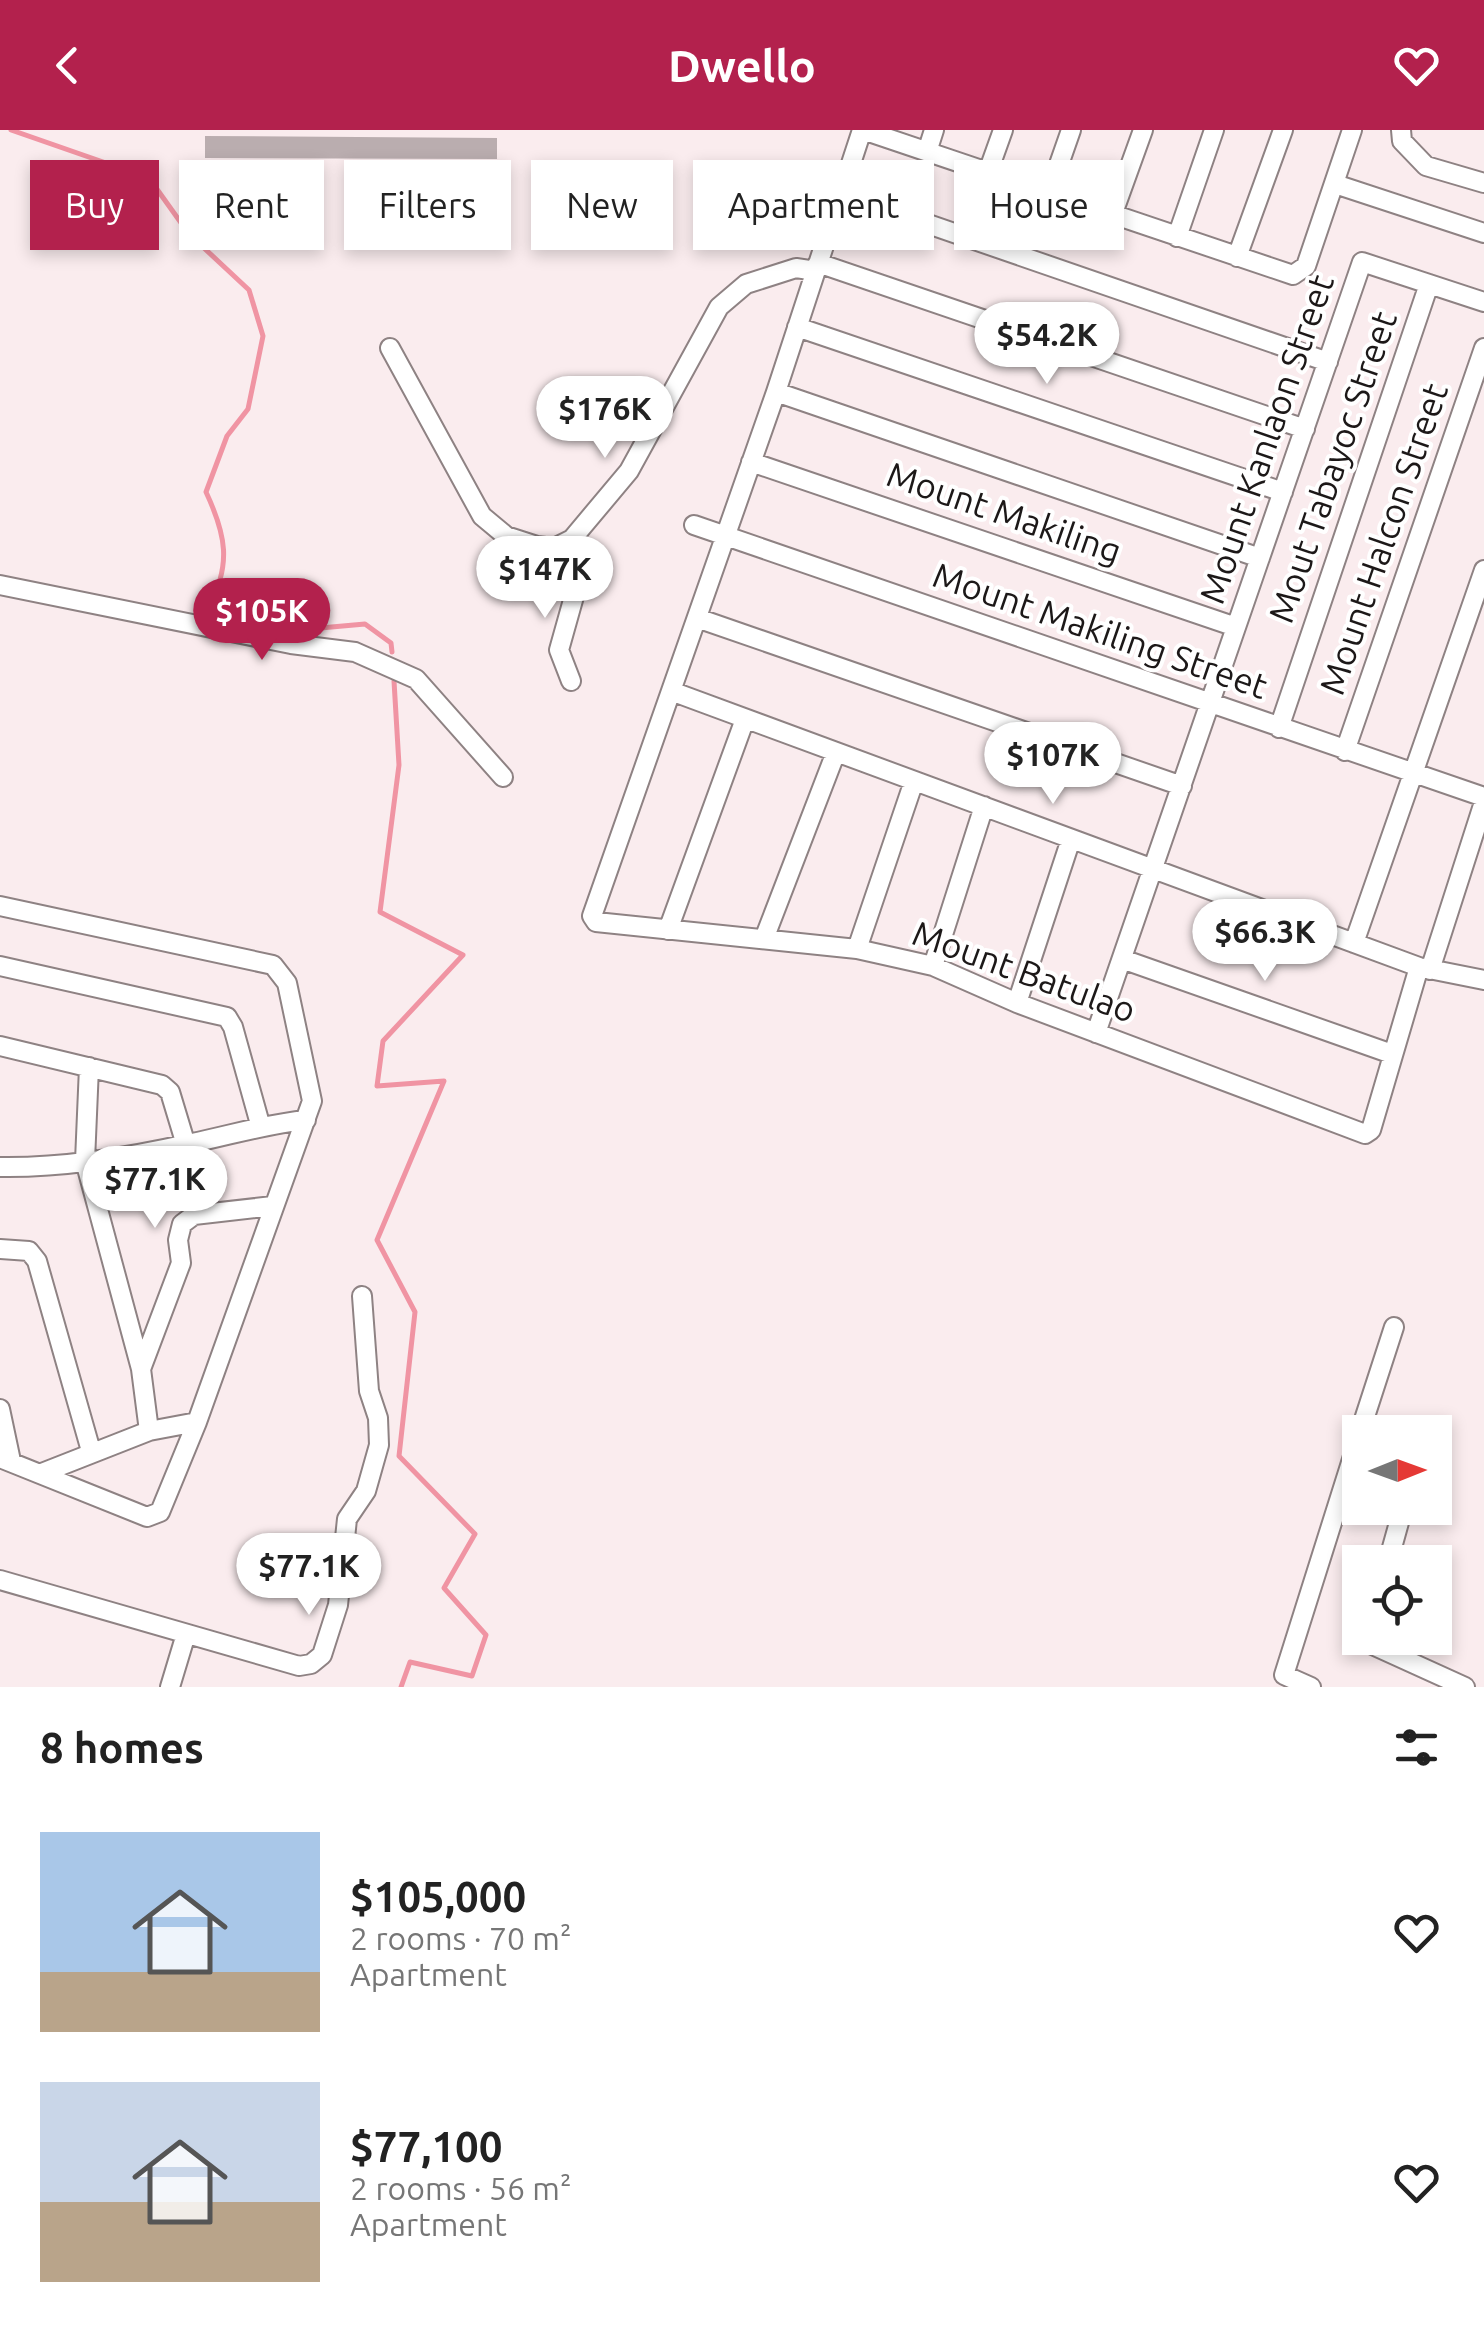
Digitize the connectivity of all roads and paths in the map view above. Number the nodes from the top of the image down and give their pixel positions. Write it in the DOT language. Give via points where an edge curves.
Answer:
graph roads {
  1 [pos="863,130"];
  2 [pos="934,130"];
  3 [pos="1003,130"];
  4 [pos="1071,130"];
  5 [pos="1144,130"];
  6 [pos="1214,130"];
  7 [pos="1283,130"];
  8 [pos="1352,130"];
  9 [pos="1401,130"];
  10 [pos="926,152"];
  11 [pos="853,160"];
  12 [pos="992,160"];
  13 [pos="1061,160"];
  14 [pos="954,161"];
  15 [pos="1484,183"];
  16 [pos="1124,184"];
  17 [pos="1335,184"];
  18 [pos="1124,220"];
  19 [pos="934,226"];
  20 [pos="1484,233"];
  21 [pos="1177,237"];
  22 [pos="823,250"];
  23 [pos="1236,256"];
  24 [pos="817,267"];
  25 [pos="1428,284"];
  26 [pos="1484,302"];
  27 [pos="796,326"];
  28 [pos="390,348"];
  29 [pos="1484,348"];
  30 [pos="1328,362"];
  31 [pos="776,392"];
  32 [pos="1305,429"];
  33 [pos="750,462"];
  34 [pos="1283,492"];
  35 [pos="694,525"];
  36 [pos="725,536"];
  37 [pos="572,539"];
  38 [pos="1260,558"];
  39 [pos="1484,570"];
  40 [pos="0,586"];
  41 [pos="697,618"];
  42 [pos="1236,627"];
  43 [pos="570,681"];
  44 [pos="671,692"];
  45 [pos="1210,704"];
  46 [pos="745,719"];
  47 [pos="1279,728"];
  48 [pos="1345,750"];
  49 [pos="836,752"];
  50 [pos="1413,774"];
  51 [pos="502,778"];
  52 [pos="914,781"];
  53 [pos="1182,786"];
  54 [pos="1484,799"];
  55 [pos="984,806"];
  56 [pos="1071,839"];
  57 [pos="1153,869"];
  58 [pos="0,906"];
  59 [pos="668,930"];
  60 [pos="764,939"];
  61 [pos="1354,943"];
  62 [pos="857,949"];
  63 [pos="1122,959"];
  64 [pos="0,966"];
  65 [pos="933,966"];
  66 [pos="1424,968"];
  67 [pos="1483,980"];
  68 [pos="1018,1003"];
  69 [pos="1096,1033"];
  70 [pos="0,1046"];
  71 [pos="1392,1054"];
  72 [pos="90,1067"];
  73 [pos="306,1120"];
  74 [pos="260,1124"];
  75 [pos="186,1144"];
  76 [pos="85,1161"];
  77 [pos="0,1167"];
  78 [pos="273,1206"];
  79 [pos="0,1249"];
  80 [pos="362,1296"];
  81 [pos="1394,1327"];
  82 [pos="141,1369"];
  83 [pos="0,1409"];
  84 [pos="1366,1415"];
  85 [pos="197,1422"];
  86 [pos="149,1431"];
  87 [pos="92,1451"];
  88 [pos="6,1460"];
  89 [pos="42,1473"];
  90 [pos="1342,1490"];
  91 [pos="0,1580"];
  92 [pos="186,1634"];
  93 [pos="1395,1655"];
  94 [pos="170,1687"];
  95 [pos="1311,1687"];
  96 [pos="1465,1687"];
  1 -- 10 [label="street"];
  1 -- 11 [label="street"];
  2 -- 10 [label="street"];
  3 -- 12 [label="street"];
  4 -- 13 [label="street"];
  5 -- 16 [label="street"];
  6 -- 21 [label="street"];
  7 -- 23 [label="street"];
  8 -- 17 [label="street"];
  9 -- 15 [label="street" via="1402,141 1426,166"];
  10 -- 14 [label="street"];
  17 -- 20 [label="street"];
  17 -- 23 [label="street" via="1301,272"];
  18 -- 21 [label="street"];
  19 -- 30 [label="street"];
  21 -- 23 [label="street"];
  22 -- 24 [label="street"];
  24 -- 27 [label="street"];
  24 -- 32 [label="street"];
  24 -- 37 [label="street" via="746,284 719,307 628,471"];
  25 -- 26 [label="street"];
  25 -- 30 [label="street, Mount Kanlaon Street" via="1362,262"];
  25 -- 47 [label="street, Mout Tabayoc Street"];
  27 -- 31 [label="street"];
  27 -- 34 [label="street"];
  28 -- 37 [label="street" via="482,516 506,536 537,546 554,548"];
  29 -- 48 [label="street, Mount Halcon Street"];
  30 -- 32 [label="street, Mount Kanlaon Street"];
  31 -- 33 [label="street"];
  31 -- 38 [label="street"];
  32 -- 34 [label="street, Mount Kanlaon Street"];
  33 -- 36 [label="street"];
  33 -- 42 [label="street, Mount Makiling"];
  34 -- 38 [label="street, Mount Kanlaon Street"];
  35 -- 36 [label="street, Mount Makiling Street"];
  36 -- 41 [label="street"];
  36 -- 45 [label="street, Mount Makiling Street"];
  37 -- 43 [label="street" via="580,575 559,650"];
  38 -- 42 [label="street, Mount Kanlaon Street"];
  39 -- 50 [label="street"];
  40 -- 51 [label="street" via="355,652 416,679"];
  41 -- 44 [label="street"];
  41 -- 53 [label="street"];
  42 -- 45 [label="street, Mount Kanlaon Street"];
  44 -- 46 [label="street"];
  44 -- 59 [label="street, Mount Batulao" via="592,911 596,922"];
  45 -- 47 [label="street, Mount Makiling Street"];
  45 -- 53 [label="street, Mount Kanlaon Street"];
  46 -- 49 [label="street"];
  46 -- 59 [label="street"];
  47 -- 48 [label="street, Mount Makiling Street"];
  48 -- 50 [label="street, Mount Makiling Street"];
  49 -- 52 [label="street"];
  49 -- 60 [label="street"];
  50 -- 54 [label="street, Mount Makiling Street"];
  50 -- 61 [label="street"];
  52 -- 55 [label="street"];
  52 -- 62 [label="street"];
  53 -- 57 [label="street, Mount Kanlaon Street"];
  54 -- 66 [label="street"];
  55 -- 56 [label="street"];
  55 -- 65 [label="street"];
  56 -- 57 [label="street"];
  56 -- 68 [label="street"];
  57 -- 61 [label="street"];
  57 -- 63 [label="street, Mount Kanlaon Street"];
  58 -- 73 [label="street" via="272,965 287,984 297,1022 312,1101"];
  59 -- 60 [label="street, Mount Batulao"];
  60 -- 62 [label="street, Mount Batulao"];
  61 -- 66 [label="street"];
  62 -- 65 [label="street, Mount Batulao"];
  63 -- 69 [label="street, Mount Kanlaon Street"];
  63 -- 71 [label="street"];
  64 -- 74 [label="street" via="226,1017"];
  65 -- 68 [label="street, Mount Batulao"];
  66 -- 67 [label="street"];
  66 -- 71 [label="street"];
  68 -- 69 [label="street, Mount Batulao"];
  69 -- 71 [label="street, Mount Batulao" via="1355,1133 1371,1130"];
  70 -- 72 [label="street"];
  72 -- 75 [label="street" via="162,1085"];
  72 -- 76 [label="street"];
  73 -- 74 [label="street"];
  73 -- 78 [label="street"];
  74 -- 75 [label="street"];
  75 -- 76 [label="street"];
  76 -- 77 [label="street"];
  76 -- 82 [label="street"];
  78 -- 82 [label="street" via="194,1215 182,1224 182,1263"];
  78 -- 85 [label="street"];
  79 -- 87 [label="street" via="20,1248 36,1261"];
  80 -- 92 [label="street" via="378,1445 366,1491 347,1519 338,1605 322,1656 299,1666"];
  81 -- 84 [label="street"];
  82 -- 86 [label="street"];
  83 -- 88 [label="street"];
  85 -- 86 [label="street"];
  85 -- 89 [label="street" via="163,1508 152,1517"];
  86 -- 87 [label="street"];
  87 -- 89 [label="street"];
  88 -- 89 [label="street"];
  90 -- 95 [label="street" via="1284,1675"];
  91 -- 92 [label="street"];
  92 -- 94 [label="street"];
  93 -- 96 [label="street"];
}
